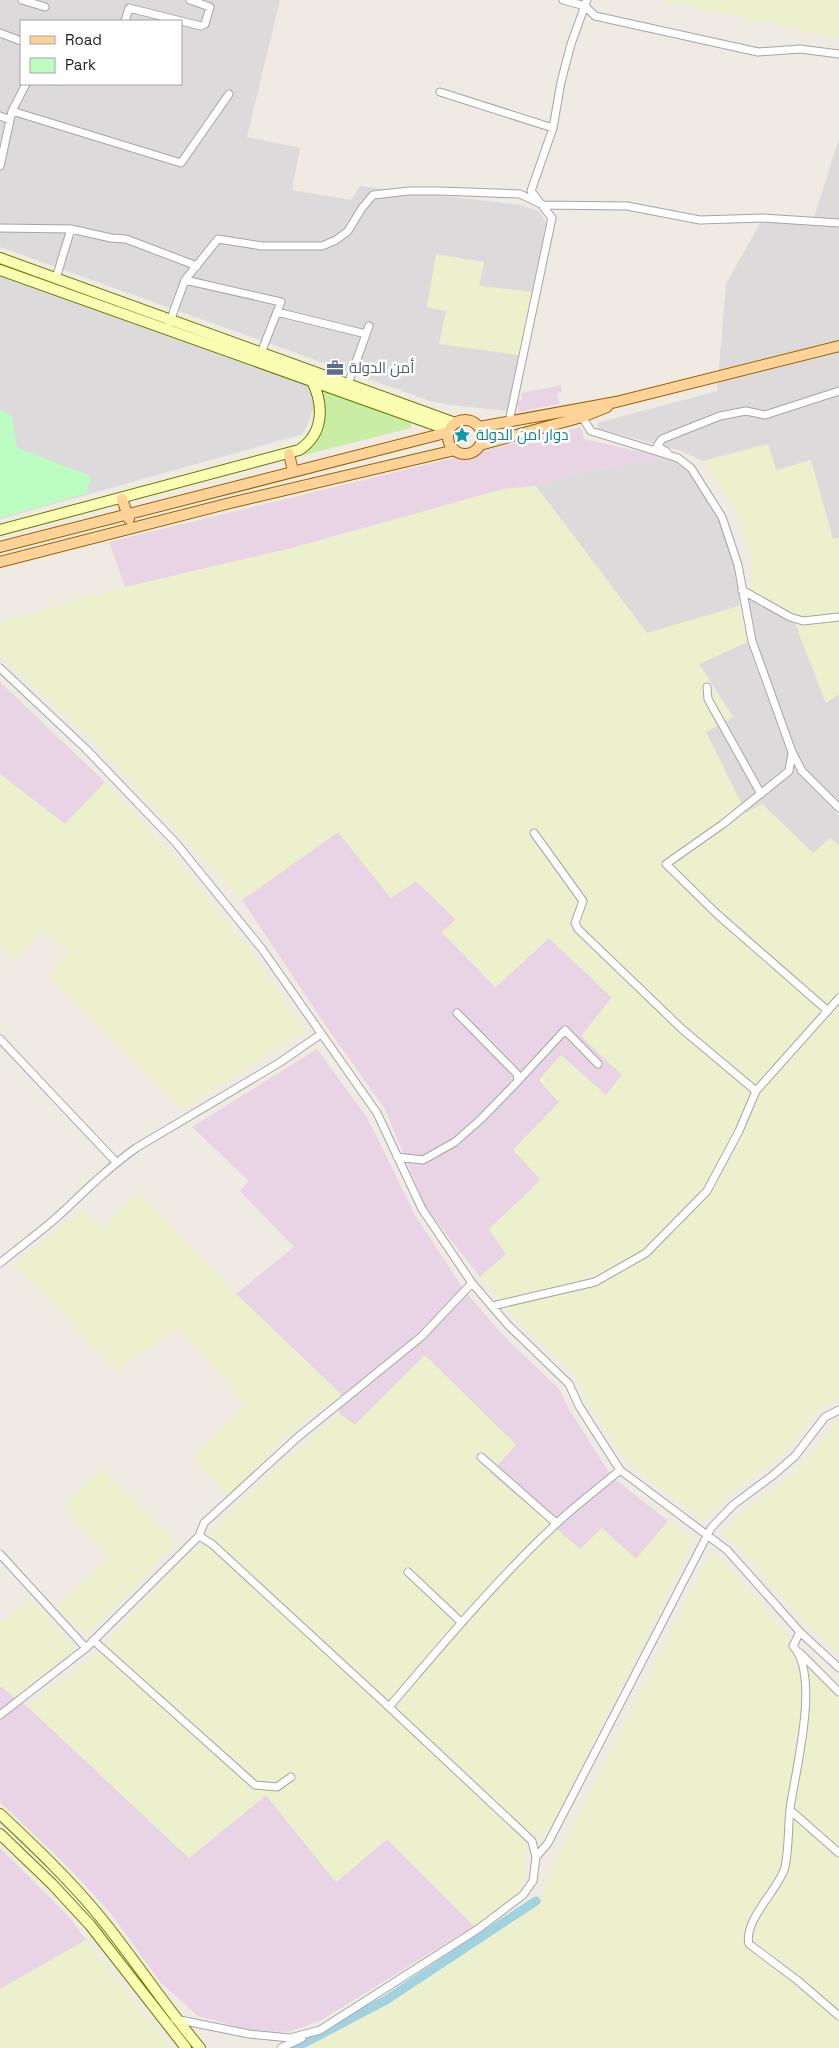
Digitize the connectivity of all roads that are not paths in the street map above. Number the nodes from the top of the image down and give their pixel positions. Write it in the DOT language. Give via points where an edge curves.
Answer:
graph roads {
  1 [pos="22,0"];
  2 [pos="190,0"];
  3 [pos="563,0"];
  4 [pos="586,3"];
  5 [pos="45,7"];
  6 [pos="125,20"];
  7 [pos="177,20"];
  8 [pos="182,21"];
  9 [pos="0,34"];
  10 [pos="20,41"];
  11 [pos="839,54"];
  12 [pos="25,85"];
  13 [pos="440,92"];
  14 [pos="229,94"];
  15 [pos="12,111"];
  16 [pos="0,116"];
  17 [pos="10,120"];
  18 [pos="552,128"];
  19 [pos="0,166"];
  20 [pos="543,205"];
  21 [pos="839,223"];
  22 [pos="0,228"];
  23 [pos="70,229"];
  24 [pos="0,258"];
  25 [pos="196,266"];
  26 [pos="0,270"];
  27 [pos="56,278"];
  28 [pos="185,280"];
  29 [pos="277,312"];
  30 [pos="169,324"];
  31 [pos="369,326"];
  32 [pos="366,334"];
  33 [pos="839,346"];
  34 [pos="261,353"];
  35 [pos="312,381"];
  36 [pos="348,384"];
  37 [pos="839,391"];
  38 [pos="616,402"];
  39 [pos="582,418"];
  40 [pos="509,422"];
  41 [pos="479,427"];
  42 [pos="451,428"];
  43 [pos="480,444"];
  44 [pos="455,450"];
  45 [pos="289,454"];
  46 [pos="678,458"];
  47 [pos="293,470"];
  48 [pos="122,499"];
  49 [pos="128,515"];
  50 [pos="132,528"];
  51 [pos="0,530"];
  52 [pos="0,547"];
  53 [pos="0,562"];
  54 [pos="742,590"];
  55 [pos="839,617"];
  56 [pos="0,668"];
  57 [pos="707,687"];
  58 [pos="792,752"];
  59 [pos="761,794"];
  60 [pos="839,808"];
  61 [pos="534,833"];
  62 [pos="839,998"];
  63 [pos="828,1010"];
  64 [pos="457,1013"];
  65 [pos="320,1034"];
  66 [pos="0,1039"];
  67 [pos="598,1064"];
  68 [pos="518,1081"];
  69 [pos="756,1091"];
  70 [pos="397,1157"];
  71 [pos="116,1162"];
  72 [pos="0,1263"];
  73 [pos="472,1283"];
  74 [pos="492,1306"];
  75 [pos="839,1410"];
  76 [pos="481,1457"];
  77 [pos="620,1470"];
  78 [pos="556,1523"];
  79 [pos="199,1536"];
  80 [pos="707,1536"];
  81 [pos="0,1554"];
  82 [pos="408,1572"];
  83 [pos="461,1622"];
  84 [pos="800,1632"];
  85 [pos="93,1640"];
  86 [pos="86,1648"];
  87 [pos="800,1653"];
  88 [pos="839,1668"];
  89 [pos="839,1692"];
  90 [pos="389,1707"];
  91 [pos="0,1715"];
  92 [pos="291,1777"];
  93 [pos="790,1810"];
  94 [pos="0,1814"];
  95 [pos="0,1834"];
  96 [pos="839,1853"];
  97 [pos="536,1857"];
  98 [pos="839,2016"];
  99 [pos="171,2021"];
  100 [pos="320,2030"];
  101 [pos="186,2048"];
  102 [pos="200,2048"];
  103 [pos="281,2048"];
  1 -- 5 [label="street"];
  2 -- 8 [label="street" via="210,7 205,24"];
  3 -- 4 [label="street"];
  4 -- 11 [label="street" via="595,16 758,52 800,49"];
  4 -- 18 [label="street" via="571,44"];
  6 -- 7 [label="street" via="129,8"];
  9 -- 10 [label="street"];
  12 -- 15 [label="street"];
  13 -- 18 [label="street"];
  14 -- 15 [label="street" via="181,163"];
  15 -- 17 [label="street"];
  16 -- 17 [label="street"];
  17 -- 19 [label="street"];
  18 -- 20 [label="street" via="531,191"];
  20 -- 21 [label="street" via="627,206 700,220 763,218"];
  20 -- 25 [label="street" via="520,194 440,191 373,195 348,231 322,246 262,246 218,238"];
  20 -- 40 [label="street" via="552,218"];
  22 -- 23 [label="street"];
  23 -- 25 [label="street" via="126,239"];
  23 -- 27 [label="street"];
  24 -- 27 [label="main road"];
  25 -- 28 [label="street"];
  26 -- 30 [label="main road"];
  27 -- 30 [label="main road"];
  28 -- 29 [label="street" via="281,302"];
  28 -- 30 [label="street"];
  29 -- 32 [label="street"];
  29 -- 34 [label="street"];
  30 -- 34 [label="main road"];
  30 -- 35 [label="main road"];
  31 -- 32 [label="street"];
  32 -- 36 [label="street"];
  33 -- 38 [label="main road"];
  34 -- 36 [label="main road"];
  35 -- 42 [label="main road"];
  35 -- 45 [label="main road" via="320,404 317,425 304,447"];
  36 -- 42 [label="main road"];
  37 -- 46 [label="street" via="766,415 746,411 720,416 662,439 658,446"];
  38 -- 39 [label="main road"];
  38 -- 40 [label="main road"];
  39 -- 43 [label="main road"];
  39 -- 46 [label="street" via="591,431"];
  40 -- 41 [label="main road"];
  41 -- 42 [label="main road" via="468,420"];
  41 -- 43 [label="main road" via="482,433"];
  42 -- 44 [label="main road" via="448,440"];
  42 -- 47 [label="main road"];
  43 -- 44 [label="main road" via="478,449 469,453"];
  44 -- 50 [label="main road"];
  45 -- 47 [label="main road"];
  45 -- 48 [label="main road"];
  46 -- 54 [label="street" via="691,468 722,517 738,565"];
  47 -- 49 [label="main road"];
  48 -- 49 [label="main road"];
  48 -- 51 [label="main road"];
  49 -- 50 [label="main road"];
  49 -- 52 [label="main road"];
  50 -- 53 [label="main road"];
  54 -- 55 [label="street" via="790,617 804,620"];
  54 -- 58 [label="street" via="752,640"];
  56 -- 65 [label="street" via="86,749 176,842 262,949"];
  57 -- 59 [label="street" via="708,700"];
  58 -- 59 [label="street" via="789,770"];
  58 -- 60 [label="street" via="802,771"];
  59 -- 63 [label="street" via="666,864"];
  61 -- 69 [label="street" via="583,901 575,923 578,930 682,1029"];
  62 -- 63 [label="street"];
  63 -- 69 [label="street"];
  64 -- 68 [label="street" via="517,1074"];
  65 -- 70 [label="street" via="377,1114"];
  65 -- 71 [label="street" via="279,1063"];
  66 -- 71 [label="street"];
  67 -- 68 [label="street" via="565,1030"];
  68 -- 70 [label="street" via="455,1142 423,1160"];
  69 -- 74 [label="street" via="707,1192 646,1253 595,1282"];
  70 -- 73 [label="street" via="422,1209"];
  71 -- 72 [label="street"];
  73 -- 74 [label="street"];
  73 -- 79 [label="street" via="422,1336 298,1437 211,1516"];
  74 -- 77 [label="street" via="569,1384 579,1406"];
  75 -- 80 [label="street" via="826,1418 795,1456 733,1505"];
  76 -- 78 [label="street"];
  77 -- 78 [label="street"];
  77 -- 80 [label="street"];
  78 -- 83 [label="street"];
  79 -- 85 [label="street"];
  79 -- 90 [label="street" via="212,1544"];
  80 -- 84 [label="street" via="727,1550"];
  80 -- 97 [label="street" via="548,1843"];
  81 -- 86 [label="street"];
  82 -- 83 [label="street"];
  83 -- 90 [label="street"];
  84 -- 87 [label="street" via="793,1646"];
  84 -- 88 [label="street"];
  85 -- 86 [label="street"];
  85 -- 92 [label="street" via="255,1785 277,1787"];
  86 -- 91 [label="street"];
  87 -- 89 [label="street"];
  87 -- 93 [label="street" via="806,1712"];
  90 -- 97 [label="street" via="532,1841"];
  93 -- 96 [label="street"];
  93 -- 98 [label="street" via="785,1868 747,1936 749,1944"];
  94 -- 99 [label="main road" via="63,1875 100,1918"];
  95 -- 99 [label="main road" via="90,1925"];
  97 -- 100 [label="street" via="533,1881 523,1895 478,1929"];
  99 -- 100 [label="street" via="290,2038"];
  99 -- 101 [label="main road"];
  99 -- 102 [label="main road"];
  100 -- 103 [label="street"];
}
